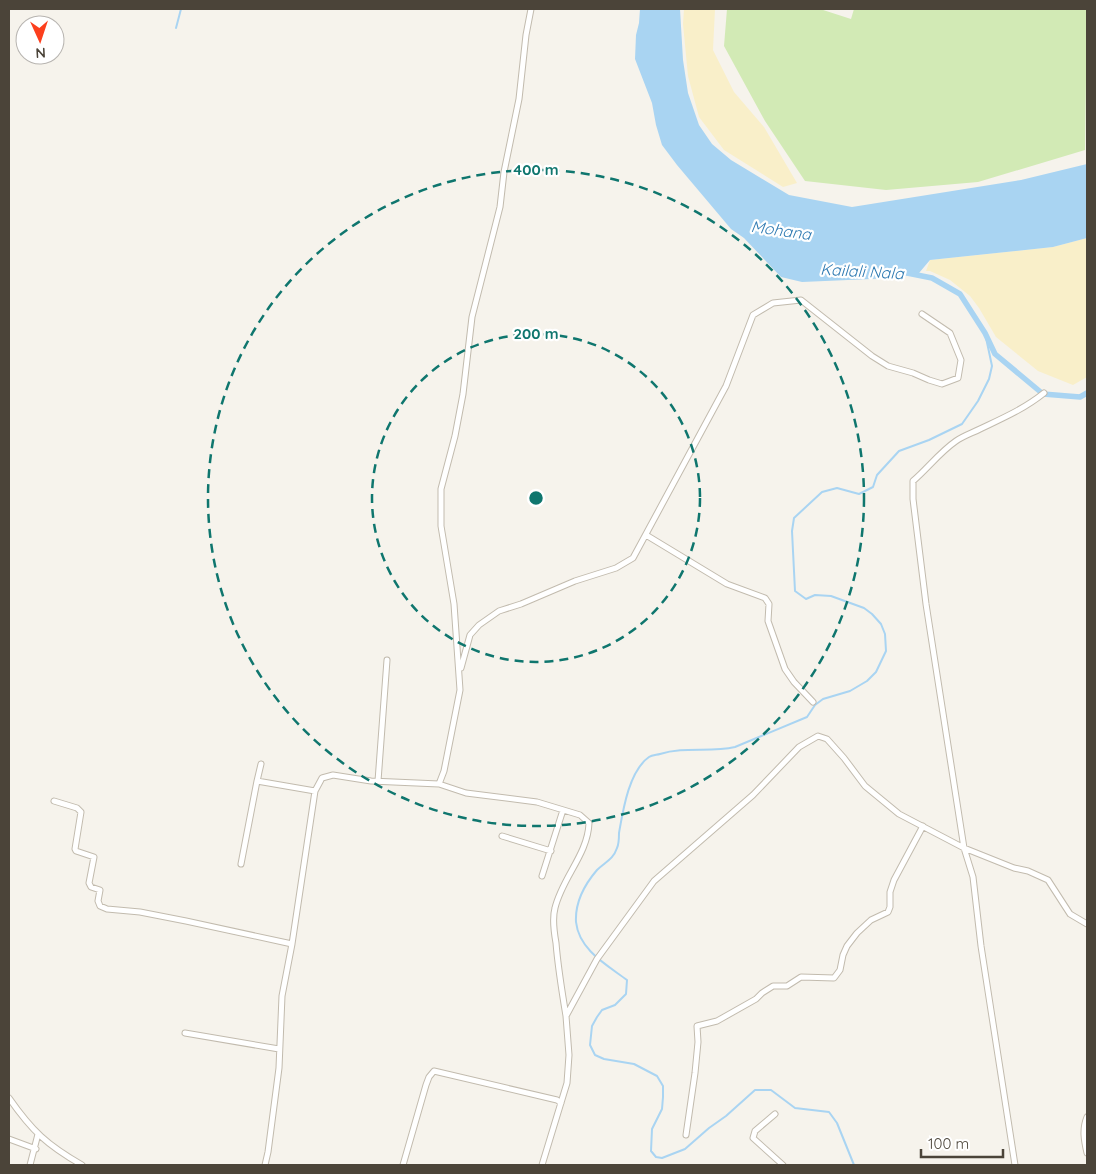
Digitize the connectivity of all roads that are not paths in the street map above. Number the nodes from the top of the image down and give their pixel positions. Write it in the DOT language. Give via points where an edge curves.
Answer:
graph roads {
  1 [pos="531,9"];
  2 [pos="922,314"];
  3 [pos="1044,393"];
  4 [pos="646,535"];
  5 [pos="388,660"];
  6 [pos="460,672"];
  7 [pos="812,702"];
  8 [pos="261,764"];
  9 [pos="257,781"];
  10 [pos="378,781"];
  11 [pos="438,784"];
  12 [pos="315,791"];
  13 [pos="54,801"];
  14 [pos="563,810"];
  15 [pos="923,826"];
  16 [pos="502,836"];
  17 [pos="964,848"];
  18 [pos="551,851"];
  19 [pos="241,864"];
  20 [pos="542,876"];
  21 [pos="1087,924"];
  22 [pos="292,944"];
  23 [pos="566,1016"];
  24 [pos="185,1033"];
  25 [pos="279,1049"];
  26 [pos="9,1098"];
  27 [pos="561,1103"];
  28 [pos="774,1114"];
  29 [pos="1087,1117"];
  30 [pos="38,1134"];
  31 [pos="686,1135"];
  32 [pos="9,1139"];
  33 [pos="36,1149"];
  34 [pos="1087,1153"];
  35 [pos="30,1165"];
  36 [pos="82,1165"];
  37 [pos="265,1165"];
  38 [pos="403,1165"];
  39 [pos="542,1165"];
  40 [pos="783,1165"];
  41 [pos="1015,1165"];
  1 -- 6 [label="street" via="520,99 504,172 500,208 472,318 463,394 441,489 441,526 454,604"];
  2 -- 4 [label="street" via="950,333 961,360 958,378 942,384 888,366 801,300 773,303 753,315 726,386"];
  3 -- 17 [label="street" via="1015,413 957,440 914,480 913,500 926,604"];
  4 -- 6 [label="street" via="632,558 616,568 499,611 470,635"];
  4 -- 7 [label="street" via="727,584 765,598 768,621 785,669"];
  5 -- 10 [label="street"];
  6 -- 11 [label="street" via="460,690 443,777"];
  8 -- 9 [label="street"];
  9 -- 12 [label="street"];
  9 -- 19 [label="street"];
  10 -- 11 [label="street"];
  10 -- 12 [label="street" via="327,776 322,778"];
  11 -- 14 [label="street" via="466,793 537,802"];
  12 -- 22 [label="street"];
  13 -- 22 [label="street" via="80,810 75,849 94,857 89,882 91,887 100,890 100,906"];
  14 -- 18 [label="street"];
  14 -- 23 [label="street" via="580,815 589,823 586,843 555,909 554,925"];
  15 -- 17 [label="street"];
  15 -- 23 [label="street" via="899,814 865,786 827,739 818,736 799,747 753,795 654,881 603,950"];
  15 -- 31 [label="street" via="894,880 888,912 871,920 857,933 847,946 840,970 834,978 801,977 787,986 773,986 717,1021 697,1026 696,1073"];
  16 -- 18 [label="street"];
  17 -- 21 [label="street" via="1048,880 1070,914"];
  17 -- 41 [label="street" via="973,877"];
  18 -- 20 [label="street"];
  22 -- 25 [label="street" via="282,996"];
  23 -- 27 [label="street" via="567,1083"];
  24 -- 25 [label="street"];
  25 -- 37 [label="street"];
  26 -- 30 [label="street"];
  27 -- 38 [label="street" via="434,1071 426,1086"];
  27 -- 39 [label="street"];
  28 -- 40 [label="street" via="755,1131 753,1138"];
  29 -- 34 [label="street" via="1084,1125"];
  30 -- 33 [label="street"];
  30 -- 36 [label="street" via="52,1147"];
  32 -- 33 [label="street"];
  33 -- 35 [label="street"];
}
